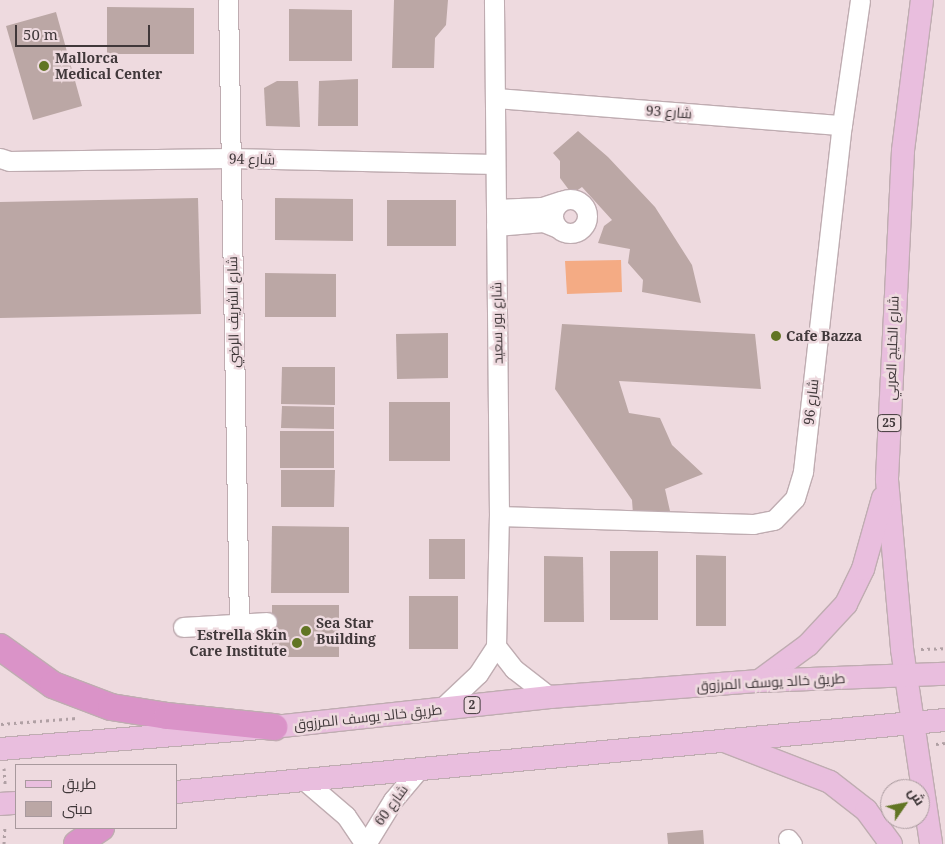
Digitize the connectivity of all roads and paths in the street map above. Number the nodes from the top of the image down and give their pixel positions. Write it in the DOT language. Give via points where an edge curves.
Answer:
graph roads {
  1 [pos="228,0"];
  2 [pos="494,0"];
  3 [pos="860,0"];
  4 [pos="922,0"];
  5 [pos="496,98"];
  6 [pos="842,125"];
  7 [pos="230,158"];
  8 [pos="3,162"];
  9 [pos="495,164"];
  10 [pos="561,201"];
  11 [pos="496,217"];
  12 [pos="558,228"];
  13 [pos="887,480"];
  14 [pos="499,516"];
  15 [pos="267,622"];
  16 [pos="239,624"];
  17 [pos="183,627"];
  18 [pos="496,646"];
  19 [pos="0,647"];
  20 [pos="945,674"];
  21 [pos="906,675"];
  22 [pos="759,682"];
  23 [pos="550,697"];
  24 [pos="441,709"];
  25 [pos="945,720"];
  26 [pos="0,721"];
  27 [pos="913,722"];
  28 [pos="274,727"];
  29 [pos="721,740"];
  30 [pos="1,749"];
  31 [pos="420,768"];
  32 [pos="304,780"];
  33 [pos="178,792"];
  34 [pos="7,809"];
  35 [pos="0,825"];
  36 [pos="100,829"];
  37 [pos="4,844"];
  38 [pos="77,844"];
  39 [pos="366,844"];
  40 [pos="891,844"];
  41 [pos="930,844"];
  1 -- 7 [label="street, شارع الشريف الرضي"];
  2 -- 5 [label="street, شارع بور سعيد"];
  3 -- 6 [label="street, شارع 96"];
  4 -- 13 [label="main road, شارع الخليج العربي / 25" via="903,151"];
  5 -- 6 [label="street, شارع 93"];
  5 -- 9 [label="street, شارع بور سعيد"];
  6 -- 14 [label="street, شارع 96" via="803,471 799,490 789,507 774,520 753,524"];
  7 -- 8 [label="street, شارع 94"];
  7 -- 9 [label="street, شارع 94"];
  7 -- 16 [label="street, شارع الشريف الرضي"];
  9 -- 11 [label="street, شارع بور سعيد"];
  10 -- 11 [label="street"];
  10 -- 12 [label="street" via="552,217"];
  10 -- 12 [label="street" via="580,201 588,218 586,225 576,233"];
  11 -- 12 [label="street" via="543,222"];
  11 -- 14 [label="street, شارع بور سعيد"];
  13 -- 21 [label="main road, شارع الخليج العربي / 25"];
  13 -- 22 [label="main road" via="866,560 846,604 808,645"];
  14 -- 18 [label="street, شارع بور سعيد"];
  15 -- 16 [label="street"];
  16 -- 17 [label="street"];
  18 -- 23 [label="street" via="514,669"];
  18 -- 24 [label="street" via="478,674"];
  19 -- 28 [label="highway" via="52,685 111,707"];
  20 -- 21 [label="main road, طريق خالد يوسف المرزوق / 2"];
  21 -- 22 [label="main road, طريق خالد يوسف المرزوق / 2"];
  21 -- 27 [label="main road, شارع الخليج العربي / 25"];
  22 -- 23 [label="main road, طريق خالد يوسف المرزوق / 2"];
  23 -- 24 [label="main road, طريق خالد يوسف المرزوق / 2"];
  24 -- 28 [label="main road, طريق خالد يوسف المرزوق / 2"];
  25 -- 27 [label="main road"];
  26 -- 30 [label="path"];
  27 -- 29 [label="main road"];
  27 -- 41 [label="main road, شارع الخليج العربي / 25"];
  28 -- 30 [label="main road, طريق خالد يوسف المرزوق / 2"];
  29 -- 31 [label="main road"];
  29 -- 40 [label="main road" via="830,782 866,810"];
  30 -- 34 [label="path"];
  31 -- 32 [label="main road"];
  31 -- 39 [label="street, شارع 60" via="393,800"];
  32 -- 33 [label="main road"];
  32 -- 39 [label="street, شارع 60" via="346,816"];
  34 -- 35 [label="path"];
  34 -- 37 [label="path"];
  36 -- 38 [label="highway"];
}
